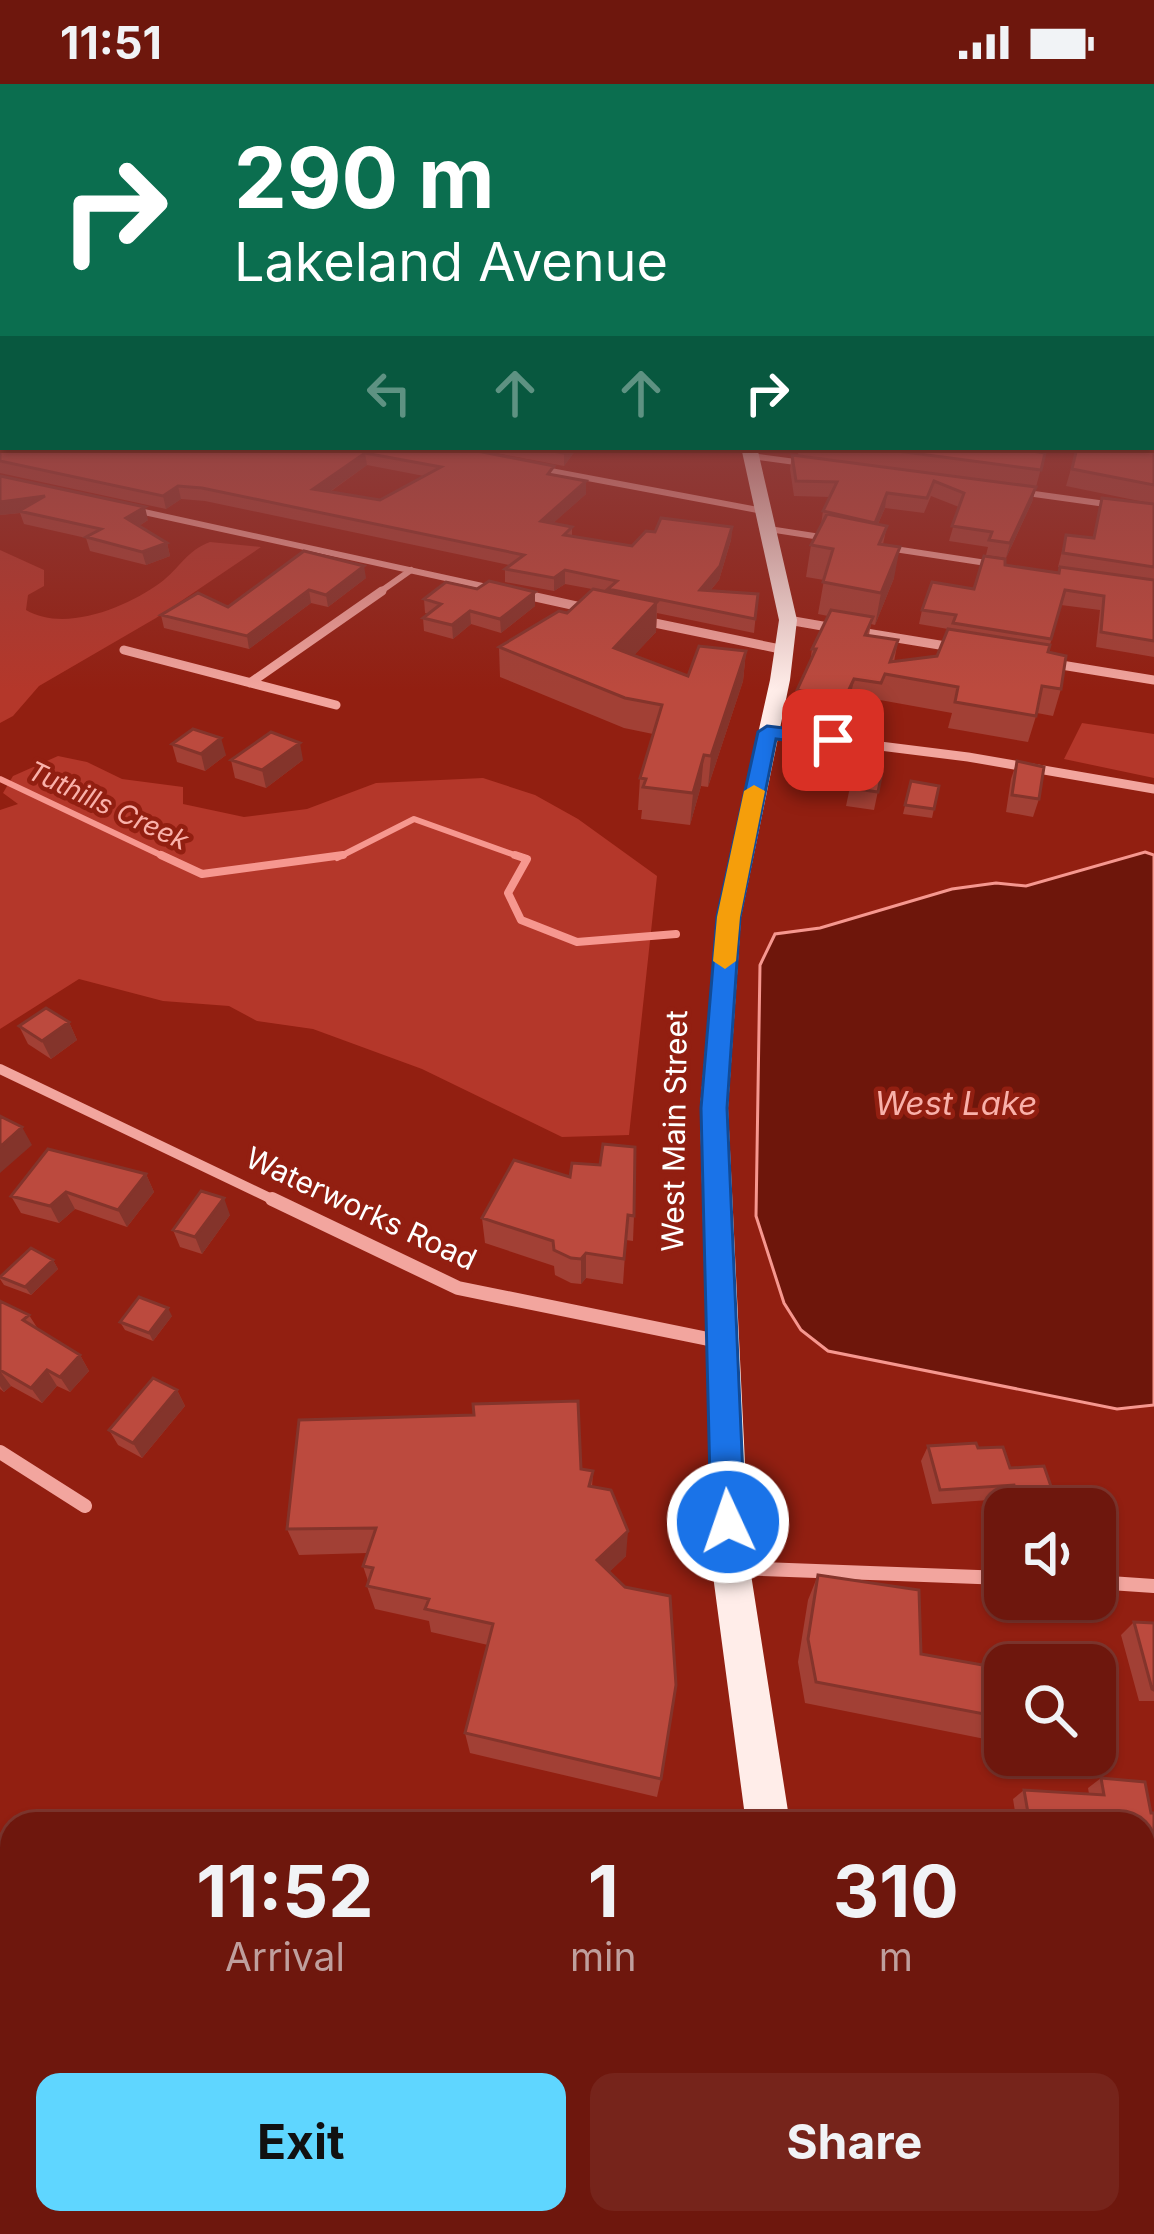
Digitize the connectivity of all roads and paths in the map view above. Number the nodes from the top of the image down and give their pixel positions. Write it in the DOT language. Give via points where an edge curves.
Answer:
graph roads {
  1 [pos="631,489"];
  2 [pos="759,489"];
  3 [pos="1017,491"];
  4 [pos="112,505"];
  5 [pos="1130,507"];
  6 [pos="766,520"];
  7 [pos="843,541"];
  8 [pos="885,547"];
  9 [pos="1014,568"];
  10 [pos="411,571"];
  11 [pos="612,614"];
  12 [pos="634,618"];
  13 [pos="786,635"];
  14 [pos="124,650"];
  15 [pos="971,650"];
  16 [pos="1040,661"];
  17 [pos="1154,680"];
  18 [pos="250,683"];
  19 [pos="337,705"];
  20 [pos="767,732"];
  21 [pos="1154,789"];
  22 [pos="0,1069"];
  23 [pos="719,1341"];
  24 [pos="0,1452"];
  25 [pos="85,1506"];
  26 [pos="731,1568"];
  27 [pos="984,1577"];
  28 [pos="1116,1583"];
  29 [pos="1154,1586"];
  30 [pos="767,1812"];
  1 -- 6 [label="street"];
  2 -- 6 [label="main road, West Main Street"];
  3 -- 5 [label="street"];
  4 -- 10 [label="street"];
  6 -- 7 [label="street"];
  6 -- 13 [label="main road, West Main Street"];
  8 -- 9 [label="street"];
  10 -- 11 [label="street"];
  10 -- 18 [label="street"];
  12 -- 13 [label="street"];
  13 -- 15 [label="street"];
  13 -- 20 [label="main road, West Main Street"];
  14 -- 18 [label="street"];
  16 -- 17 [label="street"];
  18 -- 19 [label="street"];
  20 -- 21 [label="street"];
  20 -- 23 [label="main road, West Main Street" via="729,917 719,1021"];
  22 -- 23 [label="street, Waterworks Road" via="458,1288"];
  23 -- 26 [label="main road, West Main Street"];
  24 -- 25 [label="street"];
  26 -- 27 [label="street"];
  26 -- 30 [label="main road, West Main Street"];
  28 -- 29 [label="street"];
}
